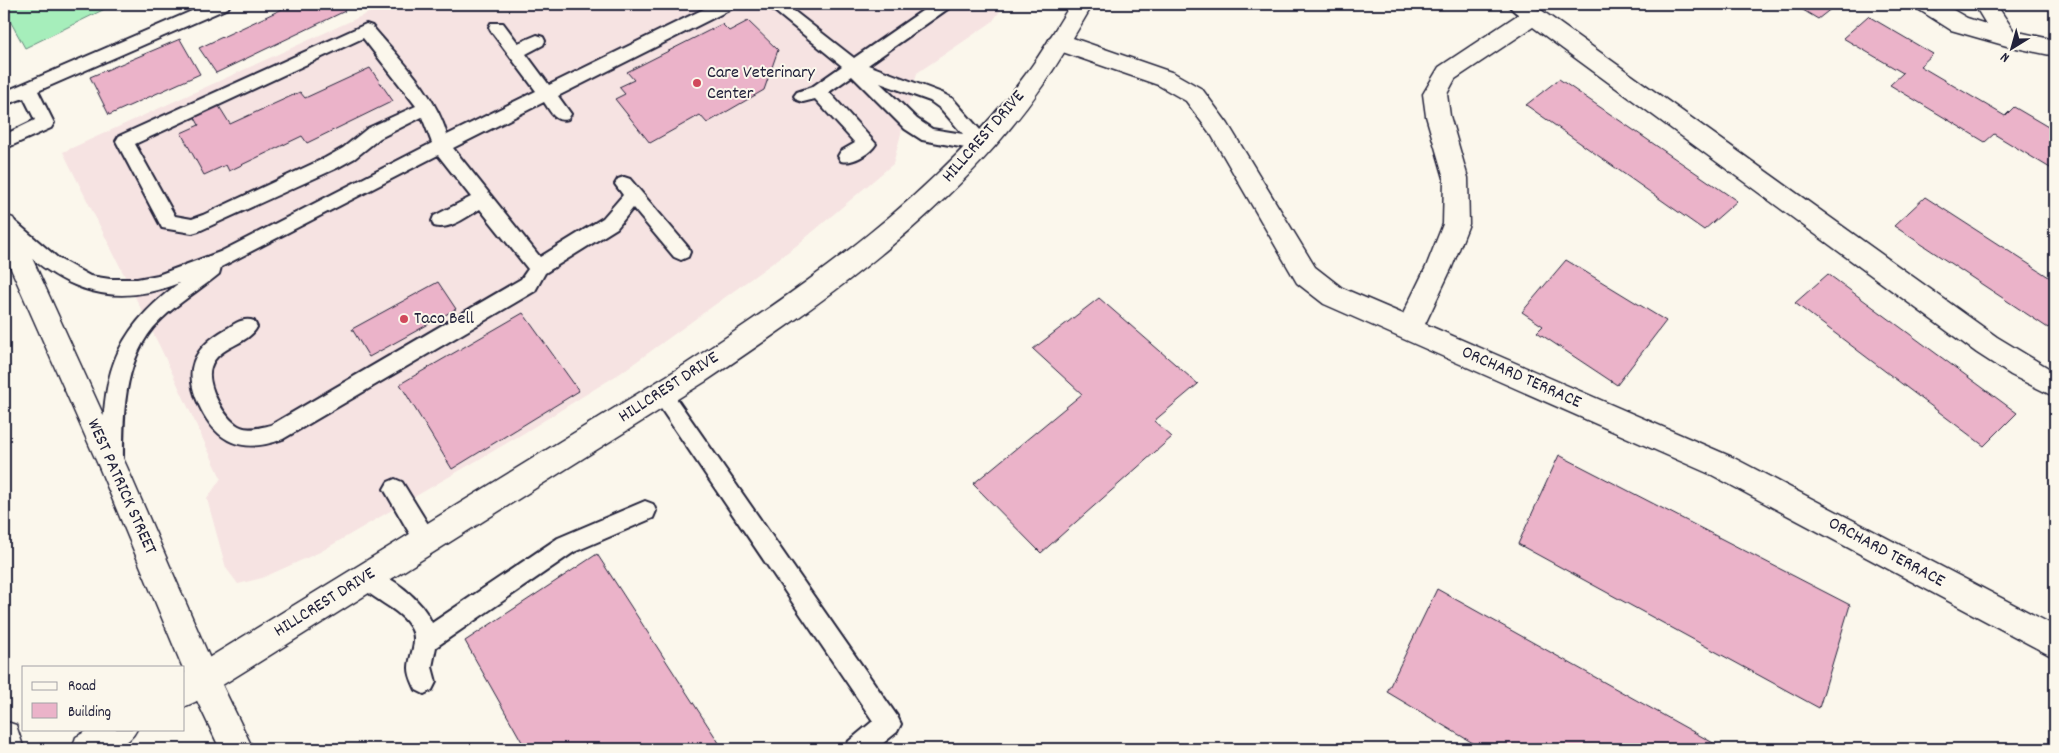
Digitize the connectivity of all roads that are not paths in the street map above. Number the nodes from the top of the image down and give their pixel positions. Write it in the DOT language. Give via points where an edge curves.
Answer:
graph roads {
  1 [pos="222,4"];
  2 [pos="727,4"];
  3 [pos="774,4"];
  4 [pos="943,4"];
  5 [pos="1082,4"];
  6 [pos="1926,4"];
  7 [pos="1985,4"];
  8 [pos="1525,10"];
  9 [pos="497,27"];
  10 [pos="2007,38"];
  11 [pos="537,41"];
  12 [pos="1060,42"];
  13 [pos="2055,48"];
  14 [pos="516,52"];
  15 [pos="854,67"];
  16 [pos="28,89"];
  17 [pos="547,94"];
  18 [pos="4,100"];
  19 [pos="426,108"];
  20 [pos="562,114"];
  21 [pos="4,142"];
  22 [pos="982,144"];
  23 [pos="442,146"];
  24 [pos="847,156"];
  25 [pos="483,199"];
  26 [pos="441,221"];
  27 [pos="4,224"];
  28 [pos="681,252"];
  29 [pos="227,257"];
  30 [pos="538,268"];
  31 [pos="247,328"];
  32 [pos="1408,328"];
  33 [pos="2055,385"];
  34 [pos="662,394"];
  35 [pos="113,467"];
  36 [pos="396,490"];
  37 [pos="645,511"];
  38 [pos="426,541"];
  39 [pos="367,578"];
  40 [pos="425,641"];
  41 [pos="2055,643"];
  42 [pos="424,682"];
  43 [pos="193,685"];
  44 [pos="119,730"];
  45 [pos="4,737"];
  46 [pos="8,749"];
  47 [pos="88,749"];
  48 [pos="237,749"];
  49 [pos="857,749"];
  1 -- 16 [label="lane"];
  2 -- 17 [label="lane"];
  3 -- 15 [label="lane"];
  4 -- 15 [label="lane"];
  5 -- 12 [label="street, HILLCREST DRIVE"];
  6 -- 10 [label="street" via="1959,24"];
  7 -- 10 [label="street"];
  8 -- 32 [label="street" via="1447,74 1435,94 1456,178 1456,224 1439,267"];
  8 -- 33 [label="street" via="1987,346"];
  9 -- 14 [label="lane"];
  10 -- 13 [label="street"];
  11 -- 14 [label="lane"];
  12 -- 22 [label="street, HILLCREST DRIVE"];
  12 -- 32 [label="street, ORCHARD TERRACE" via="1166,79 1194,95 1220,130 1306,275 1333,296"];
  14 -- 17 [label="lane"];
  15 -- 22 [label="lane" via="936,97 947,104"];
  15 -- 22 [label="lane" via="910,124 928,135"];
  15 -- 24 [label="lane" via="810,93 868,144"];
  16 -- 18 [label="lane"];
  16 -- 21 [label="lane" via="45,123"];
  17 -- 20 [label="lane"];
  17 -- 23 [label="lane"];
  19 -- 19 [label="lane" via="374,133 331,162 192,226 169,223 125,141 366,30"];
  19 -- 23 [label="lane" via="440,132"];
  22 -- 34 [label="street, HILLCREST DRIVE" via="923,205 849,268"];
  23 -- 25 [label="lane"];
  23 -- 29 [label="lane"];
  25 -- 26 [label="lane"];
  25 -- 30 [label="lane"];
  27 -- 29 [label="lane" via="52,264 86,283 110,287 160,283"];
  27 -- 35 [label="street, WEST PATRICK STREET"];
  28 -- 30 [label="lane" via="628,190 610,223"];
  29 -- 35 [label="lane" via="147,322 128,347 112,425"];
  30 -- 31 [label="lane" via="528,286 276,433 262,437 234,434 214,414 200,384 200,368 210,352 223,340"];
  32 -- 41 [label="street, ORCHARD TERRACE" via="1722,466"];
  34 -- 38 [label="street, HILLCREST DRIVE"];
  34 -- 49 [label="lane" via="889,724"];
  35 -- 43 [label="street, WEST PATRICK STREET"];
  36 -- 38 [label="lane"];
  37 -- 40 [label="lane" via="566,545"];
  38 -- 39 [label="street, HILLCREST DRIVE"];
  39 -- 40 [label="lane" via="403,603 419,621"];
  39 -- 43 [label="street, HILLCREST DRIVE"];
  40 -- 42 [label="lane" via="420,671"];
  43 -- 48 [label="street, WEST PATRICK STREET"];
  44 -- 47 [label="street"];
  45 -- 46 [label="street"];
}
